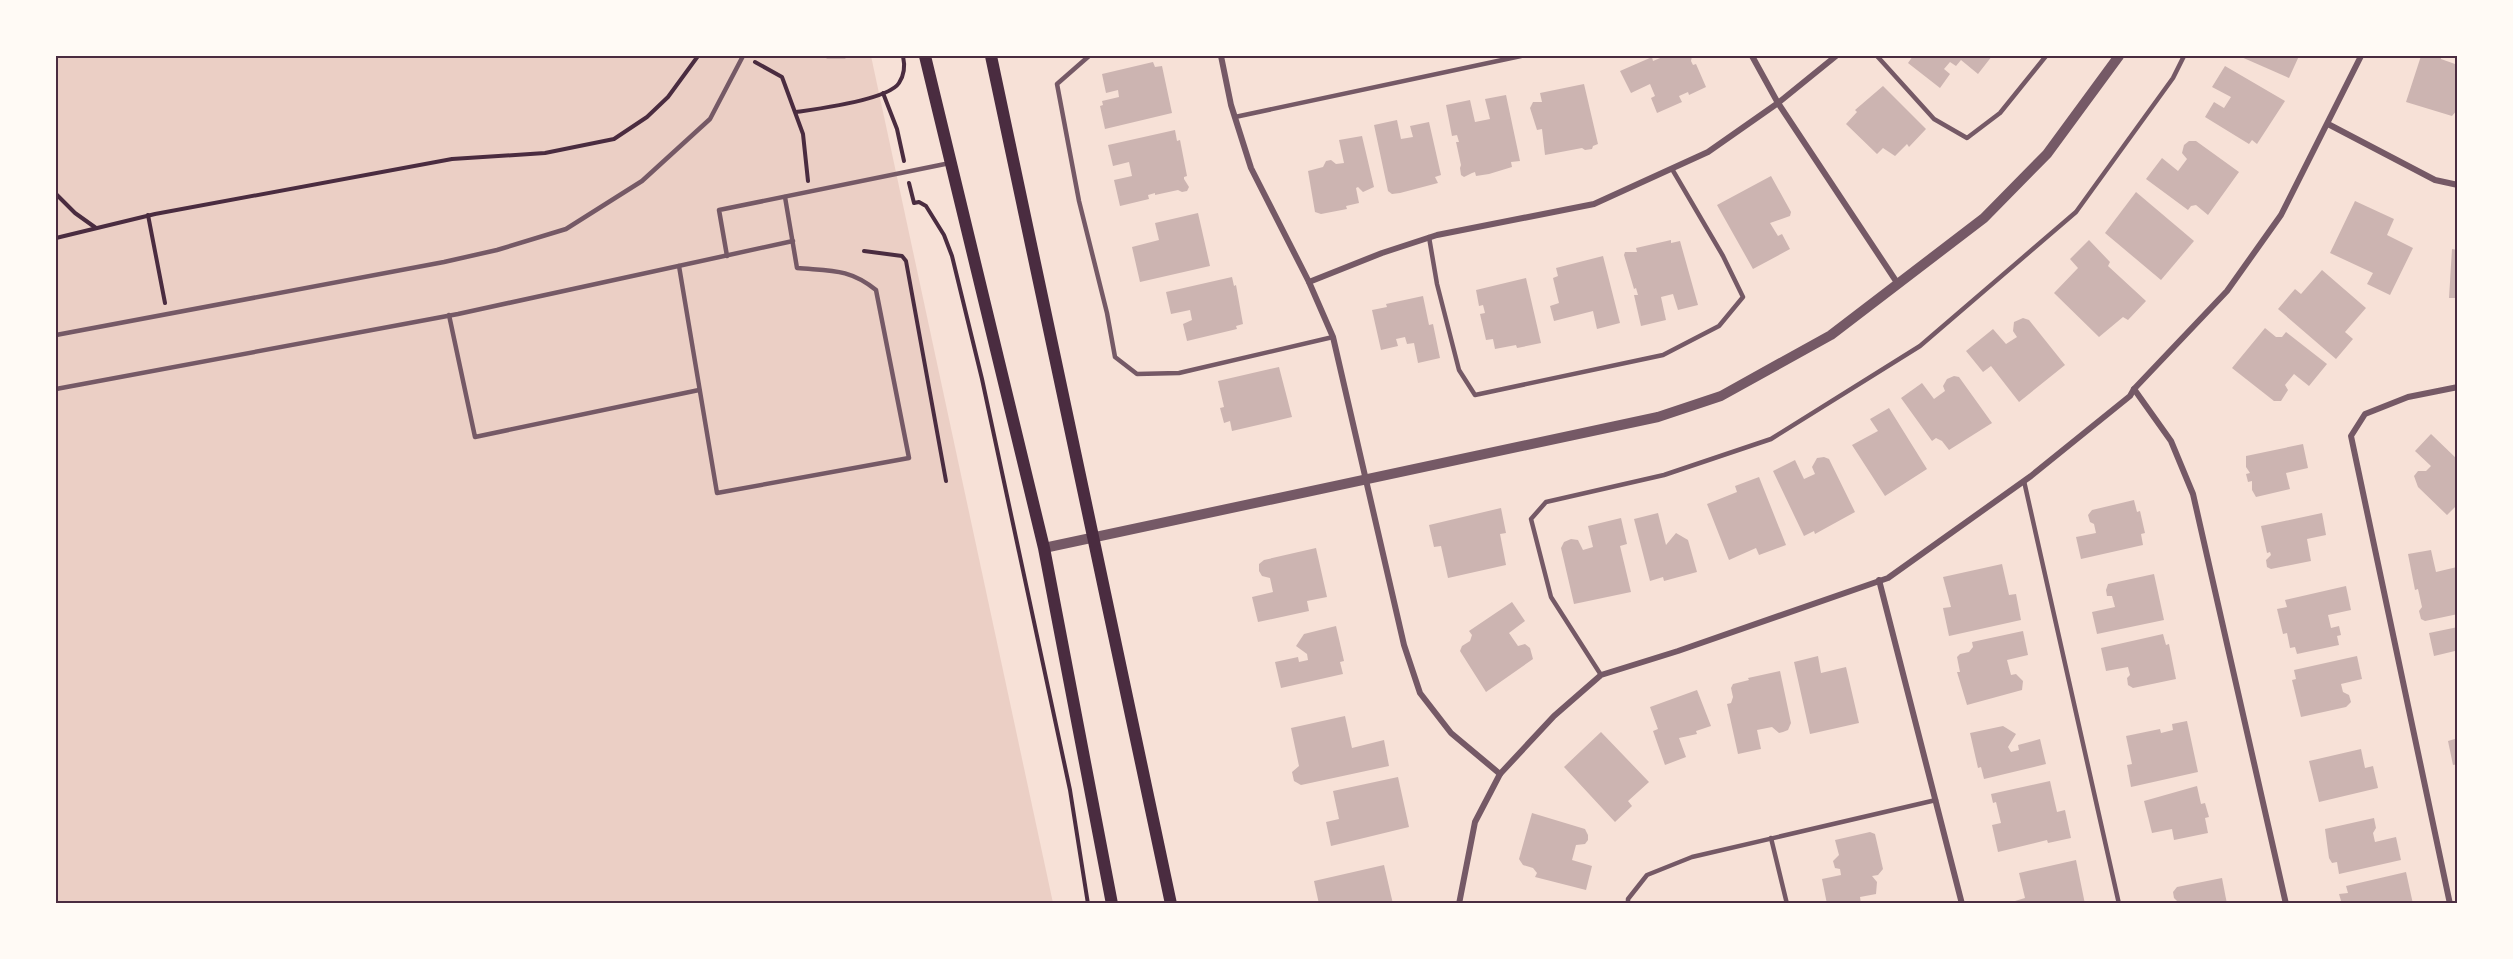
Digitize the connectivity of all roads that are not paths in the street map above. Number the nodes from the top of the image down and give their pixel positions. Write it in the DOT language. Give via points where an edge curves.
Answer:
graph roads {
  1 [pos="743,56"];
  2 [pos="827,56"];
  3 [pos="845,56"];
  4 [pos="926,56"];
  5 [pos="991,56"];
  6 [pos="1089,56"];
  7 [pos="1221,56"];
  8 [pos="1521,56"];
  9 [pos="1752,56"];
  10 [pos="1836,56"];
  11 [pos="1877,56"];
  12 [pos="2046,56"];
  13 [pos="2119,56"];
  14 [pos="2184,56"];
  15 [pos="2361,56"];
  16 [pos="1778,102"];
  17 [pos="1235,117"];
  18 [pos="2328,124"];
  19 [pos="951,162"];
  20 [pos="1672,169"];
  21 [pos="2457,184"];
  22 [pos="785,197"];
  23 [pos="1429,237"];
  24 [pos="793,241"];
  25 [pos="727,256"];
  26 [pos="679,266"];
  27 [pos="1310,282"];
  28 [pos="1898,284"];
  29 [pos="449,315"];
  30 [pos="56,335"];
  31 [pos="1333,338"];
  32 [pos="2457,387"];
  33 [pos="56,389"];
  34 [pos="2134,389"];
  35 [pos="699,390"];
  36 [pos="1365,479"];
  37 [pos="2024,481"];
  38 [pos="1095,536"];
  39 [pos="1044,548"];
  40 [pos="1879,580"];
  41 [pos="1601,675"];
  42 [pos="1500,774"];
  43 [pos="1936,800"];
  44 [pos="1771,838"];
  45 [pos="1112,903"];
  46 [pos="1171,903"];
  47 [pos="1458,903"];
  48 [pos="1628,903"];
  49 [pos="1787,903"];
  50 [pos="1962,903"];
  51 [pos="2120,903"];
  52 [pos="2286,903"];
  53 [pos="2450,903"];
  1 -- 30 [label="lane" via="710,119 642,181 566,229 444,262"];
  2 -- 3 [label="lane"];
  4 -- 19 [label="main road"];
  5 -- 38 [label="main road"];
  6 -- 31 [label="lane" via="1058,84 1079,201 1115,357 1137,374 1179,373"];
  7 -- 17 [label="street"];
  8 -- 17 [label="lane"];
  9 -- 16 [label="street"];
  10 -- 16 [label="street"];
  11 -- 12 [label="lane" via="1934,119 1967,138 2000,113"];
  13 -- 28 [label="street" via="2047,154 1984,218"];
  14 -- 41 [label="lane" via="2174,78 2076,212 1920,346 1771,439 1664,475 1546,502 1531,519 1551,597"];
  15 -- 18 [label="street"];
  16 -- 20 [label="street" via="1708,152"];
  16 -- 28 [label="street"];
  17 -- 27 [label="street" via="1251,168"];
  18 -- 21 [label="street" via="2435,180"];
  18 -- 34 [label="street" via="2281,215 2227,291"];
  19 -- 22 [label="lane"];
  19 -- 39 [label="main road"];
  20 -- 23 [label="street" via="1594,204"];
  20 -- 23 [label="lane" via="1743,297 1719,326 1663,356 1474,395 1459,370"];
  22 -- 24 [label="lane"];
  22 -- 25 [label="lane" via="719,210"];
  23 -- 27 [label="street"];
  24 -- 25 [label="lane"];
  24 -- 35 [label="lane" via="798,268 849,273 876,290 909,458 717,493"];
  25 -- 26 [label="lane"];
  26 -- 29 [label="lane"];
  26 -- 35 [label="lane"];
  27 -- 31 [label="street"];
  28 -- 36 [label="street" via="1831,335 1721,396 1658,417"];
  29 -- 33 [label="lane"];
  29 -- 35 [label="lane" via="475,437"];
  31 -- 36 [label="street"];
  32 -- 53 [label="street" via="2408,397 2365,414 2351,436"];
  34 -- 37 [label="street"];
  34 -- 52 [label="street" via="2171,441 2193,494"];
  36 -- 38 [label="street"];
  36 -- 42 [label="street" via="1404,645 1420,693 1451,733"];
  37 -- 40 [label="street" via="1888,578"];
  37 -- 51 [label="lane"];
  38 -- 39 [label="street"];
  38 -- 46 [label="main road"];
  39 -- 45 [label="main road"];
  40 -- 41 [label="street"];
  40 -- 43 [label="street"];
  41 -- 42 [label="street" via="1554,716"];
  42 -- 47 [label="street" via="1475,822"];
  43 -- 44 [label="lane"];
  43 -- 50 [label="street"];
  44 -- 48 [label="lane" via="1692,857 1647,875"];
  44 -- 49 [label="lane"];
}
